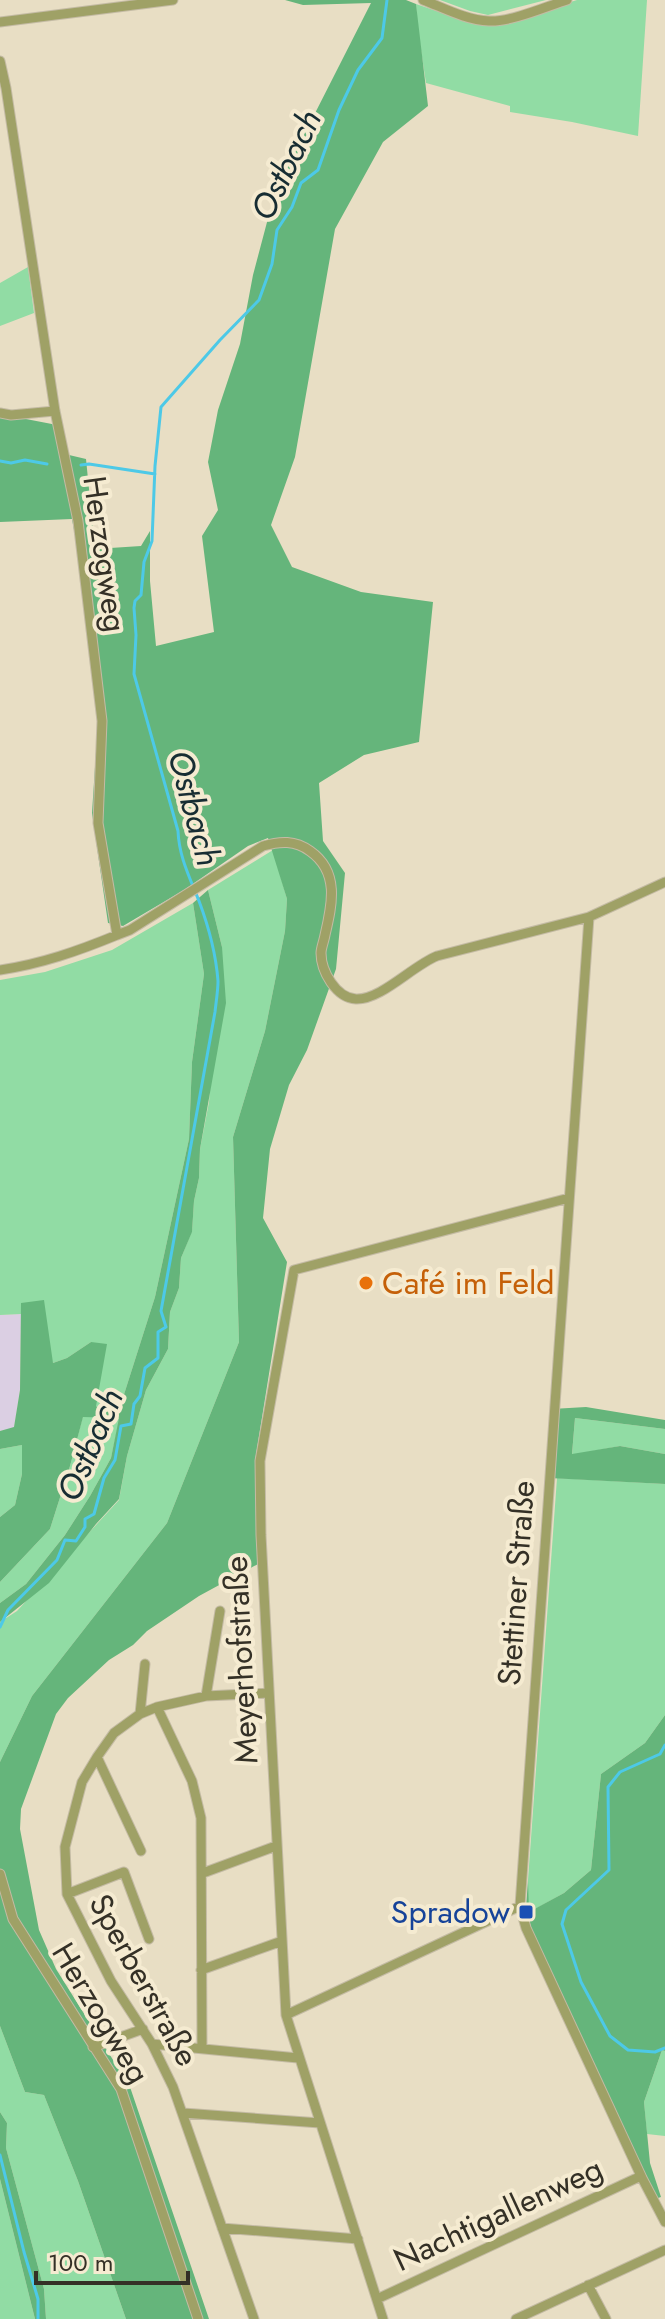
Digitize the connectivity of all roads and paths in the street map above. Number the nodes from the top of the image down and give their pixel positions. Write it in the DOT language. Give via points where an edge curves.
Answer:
graph roads {
  1 [pos="173,0"];
  2 [pos="423,0"];
  3 [pos="567,0"];
  4 [pos="0,22"];
  5 [pos="0,61"];
  6 [pos="55,411"];
  7 [pos="0,413"];
  8 [pos="665,882"];
  9 [pos="589,917"];
  10 [pos="117,935"];
  11 [pos="0,970"];
  12 [pos="569,1198"];
  13 [pos="220,1611"];
  14 [pos="145,1664"];
  15 [pos="269,1693"];
  16 [pos="206,1696"];
  17 [pos="157,1707"];
  18 [pos="140,1714"];
  19 [pos="97,1757"];
  20 [pos="276,1846"];
  21 [pos="141,1851"];
  22 [pos="203,1873"];
  23 [pos="0,1874"];
  24 [pos="67,1894"];
  25 [pos="520,1906"];
  26 [pos="149,1939"];
  27 [pos="282,1941"];
  28 [pos="201,1970"];
  29 [pos="286,2015"];
  30 [pos="143,2029"];
  31 [pos="152,2044"];
  32 [pos="93,2047"];
  33 [pos="202,2048"];
  34 [pos="298,2058"];
  35 [pos="183,2113"];
  36 [pos="320,2123"];
  37 [pos="641,2176"];
  38 [pos="665,2222"];
  39 [pos="222,2228"];
  40 [pos="358,2239"];
  41 [pos="665,2250"];
  42 [pos="588,2285"];
  43 [pos="377,2299"];
  44 [pos="198,2319"];
  45 [pos="254,2319"];
  46 [pos="383,2319"];
  47 [pos="516,2319"];
  48 [pos="606,2319"];
  1 -- 4 [label="street"];
  2 -- 3 [label="street" via="488,21"];
  5 -- 6 [label="street, Herzogweg"];
  6 -- 7 [label="street"];
  6 -- 10 [label="street, Herzogweg" via="78,521 102,721 98,823"];
  8 -- 9 [label="street"];
  9 -- 10 [label="street" via="437,956 379,992 352,999 325,973 321,954 333,904 331,880 314,853 281,841 263,846"];
  9 -- 12 [label="street, Stettiner Straße"];
  10 -- 11 [label="street" via="36,965"];
  12 -- 15 [label="street, Meyerhofstraße" via="294,1270 260,1461"];
  12 -- 25 [label="street, Stettiner Straße"];
  13 -- 16 [label="street"];
  14 -- 18 [label="street"];
  15 -- 16 [label="street, Sperberstraße"];
  15 -- 20 [label="street, Meyerhofstraße"];
  16 -- 17 [label="street, Sperberstraße"];
  17 -- 18 [label="street, Sperberstraße"];
  17 -- 22 [label="street" via="199,1804"];
  18 -- 19 [label="street, Sperberstraße" via="114,1733"];
  19 -- 21 [label="street"];
  19 -- 24 [label="street, Sperberstraße" via="82,1782 65,1847"];
  20 -- 22 [label="street"];
  20 -- 27 [label="street, Meyerhofstraße"];
  22 -- 28 [label="street"];
  23 -- 32 [label="street, Herzogweg" via="13,1919"];
  24 -- 26 [label="street" via="124,1872"];
  24 -- 30 [label="street, Sperberstraße" via="111,1981"];
  25 -- 29 [label="street"];
  25 -- 37 [label="street, Stettiner Straße"];
  27 -- 28 [label="street"];
  27 -- 29 [label="street, Meyerhofstraße"];
  28 -- 33 [label="street"];
  29 -- 34 [label="street, Meyerhofstraße"];
  30 -- 31 [label="street, Sperberstraße"];
  30 -- 32 [label="street"];
  31 -- 33 [label="street"];
  31 -- 35 [label="street, Sperberstraße"];
  32 -- 44 [label="street, Herzogweg" via="121,2089"];
  33 -- 34 [label="street"];
  34 -- 36 [label="street, Meyerhofstraße"];
  35 -- 36 [label="street"];
  35 -- 39 [label="street, Sperberstraße"];
  36 -- 40 [label="street, Meyerhofstraße"];
  37 -- 38 [label="street, Stettiner Straße"];
  37 -- 43 [label="street, Nachtigallenweg"];
  39 -- 40 [label="street"];
  39 -- 45 [label="street, Sperberstraße"];
  40 -- 43 [label="street, Meyerhofstraße"];
  41 -- 42 [label="street"];
  42 -- 47 [label="street"];
  42 -- 48 [label="street"];
  43 -- 46 [label="street, Meyerhofstraße"];
}
